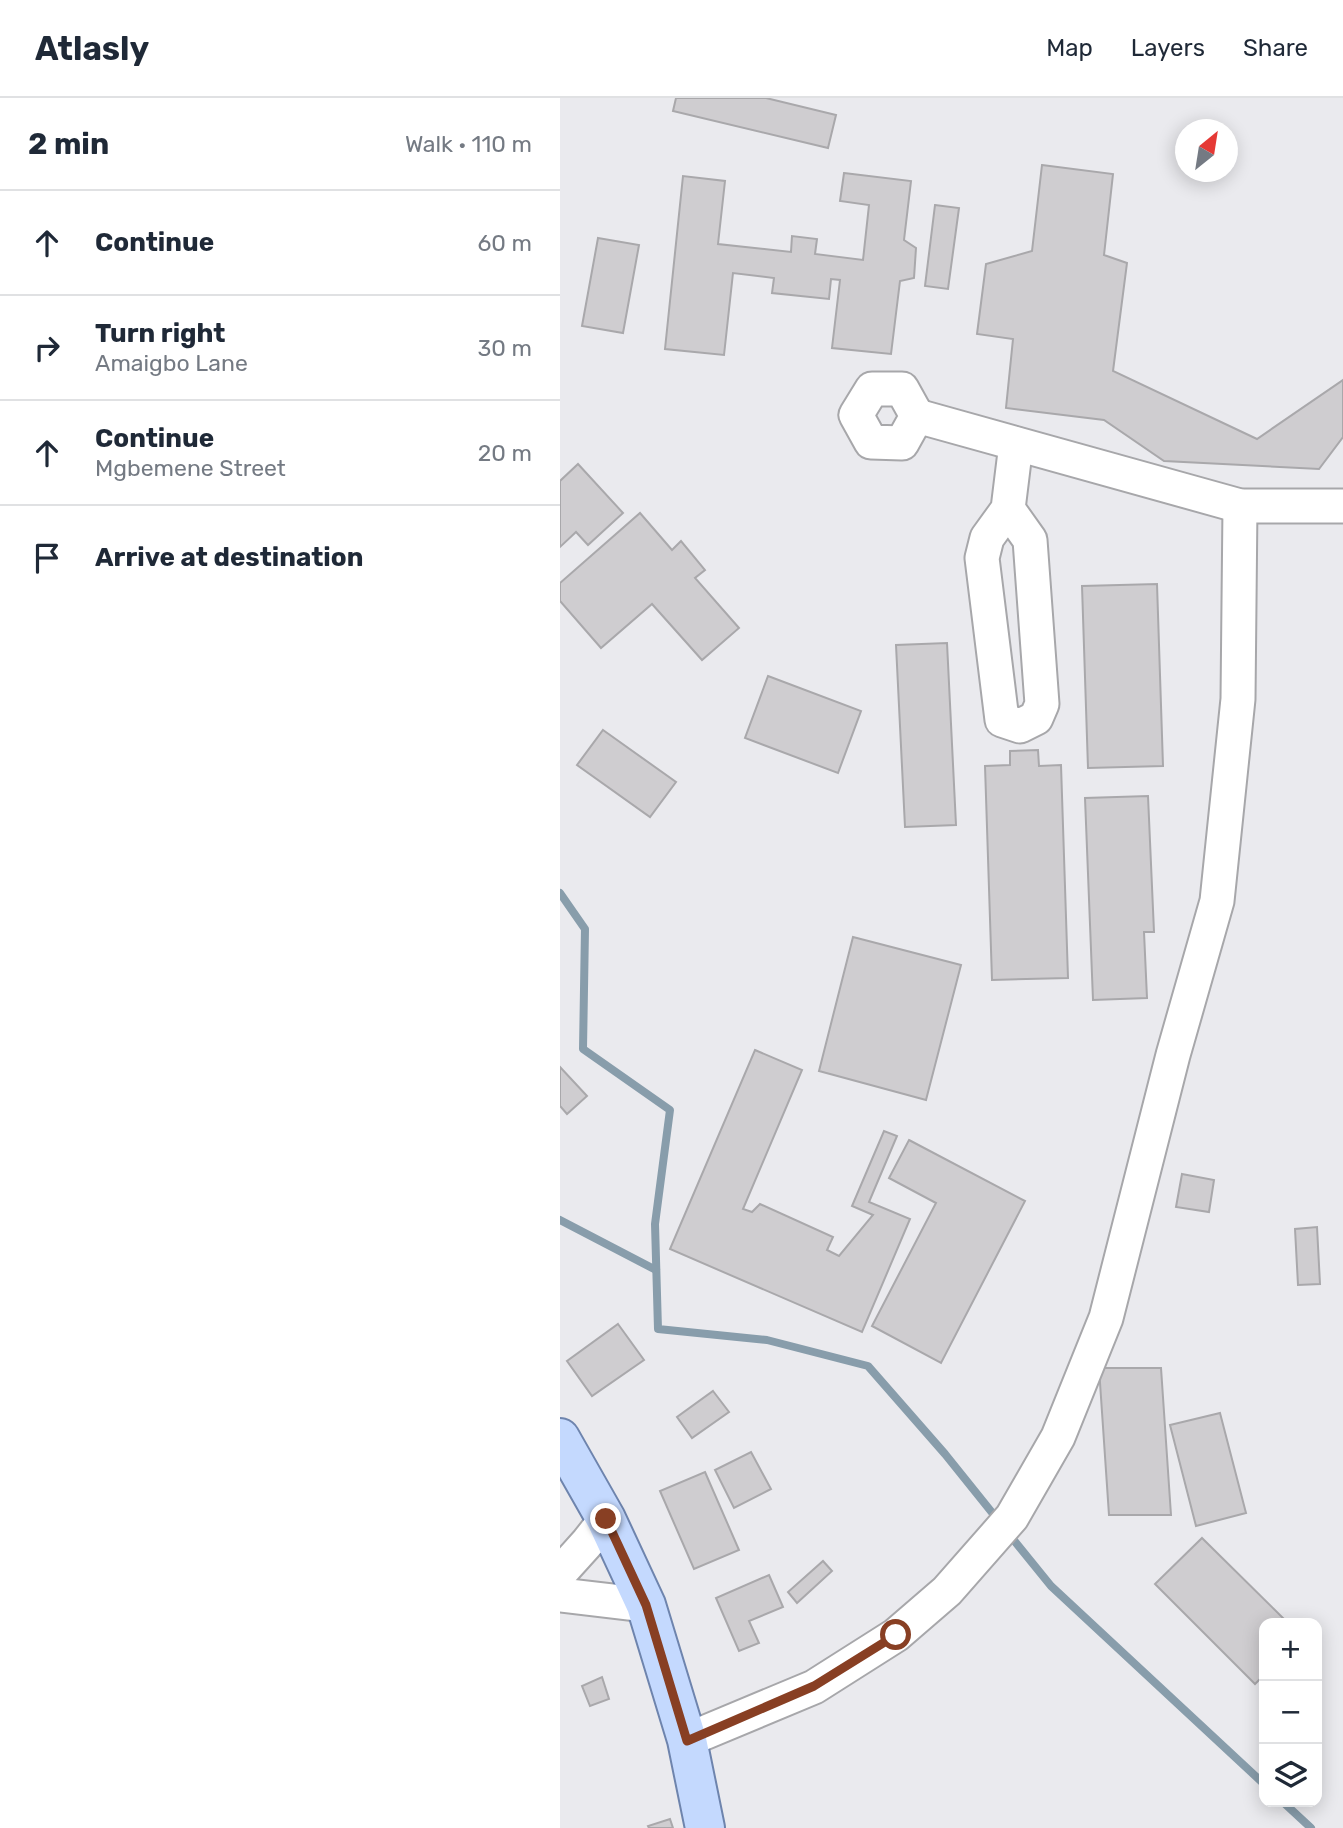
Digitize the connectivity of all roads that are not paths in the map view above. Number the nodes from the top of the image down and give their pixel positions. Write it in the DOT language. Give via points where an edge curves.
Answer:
graph roads {
  1 [pos="917,416"];
  2 [pos="1016,444"];
  3 [pos="1240,506"];
  4 [pos="1343,506"];
  5 [pos="1008,509"];
  6 [pos="560,1438"];
  7 [pos="606,1519"];
  8 [pos="560,1573"];
  9 [pos="560,1595"];
  10 [pos="646,1605"];
  11 [pos="687,1741"];
  12 [pos="705,1828"];
  1 -- 2 [label="street"];
  2 -- 3 [label="street"];
  2 -- 5 [label="street"];
  3 -- 4 [label="street"];
  3 -- 11 [label="street" via="1238,699 1217,901 1106,1318 1058,1437 1012,1517 947,1591 896,1635 814,1686"];
  5 -- 5 [label="street" via="987,538 982,558 1002,720 1020,726 1035,718 1042,704 1030,540"];
  6 -- 7 [label="main road"];
  7 -- 8 [label="street"];
  7 -- 10 [label="main road"];
  9 -- 10 [label="street"];
  10 -- 11 [label="main road"];
  11 -- 12 [label="main road"];
}
